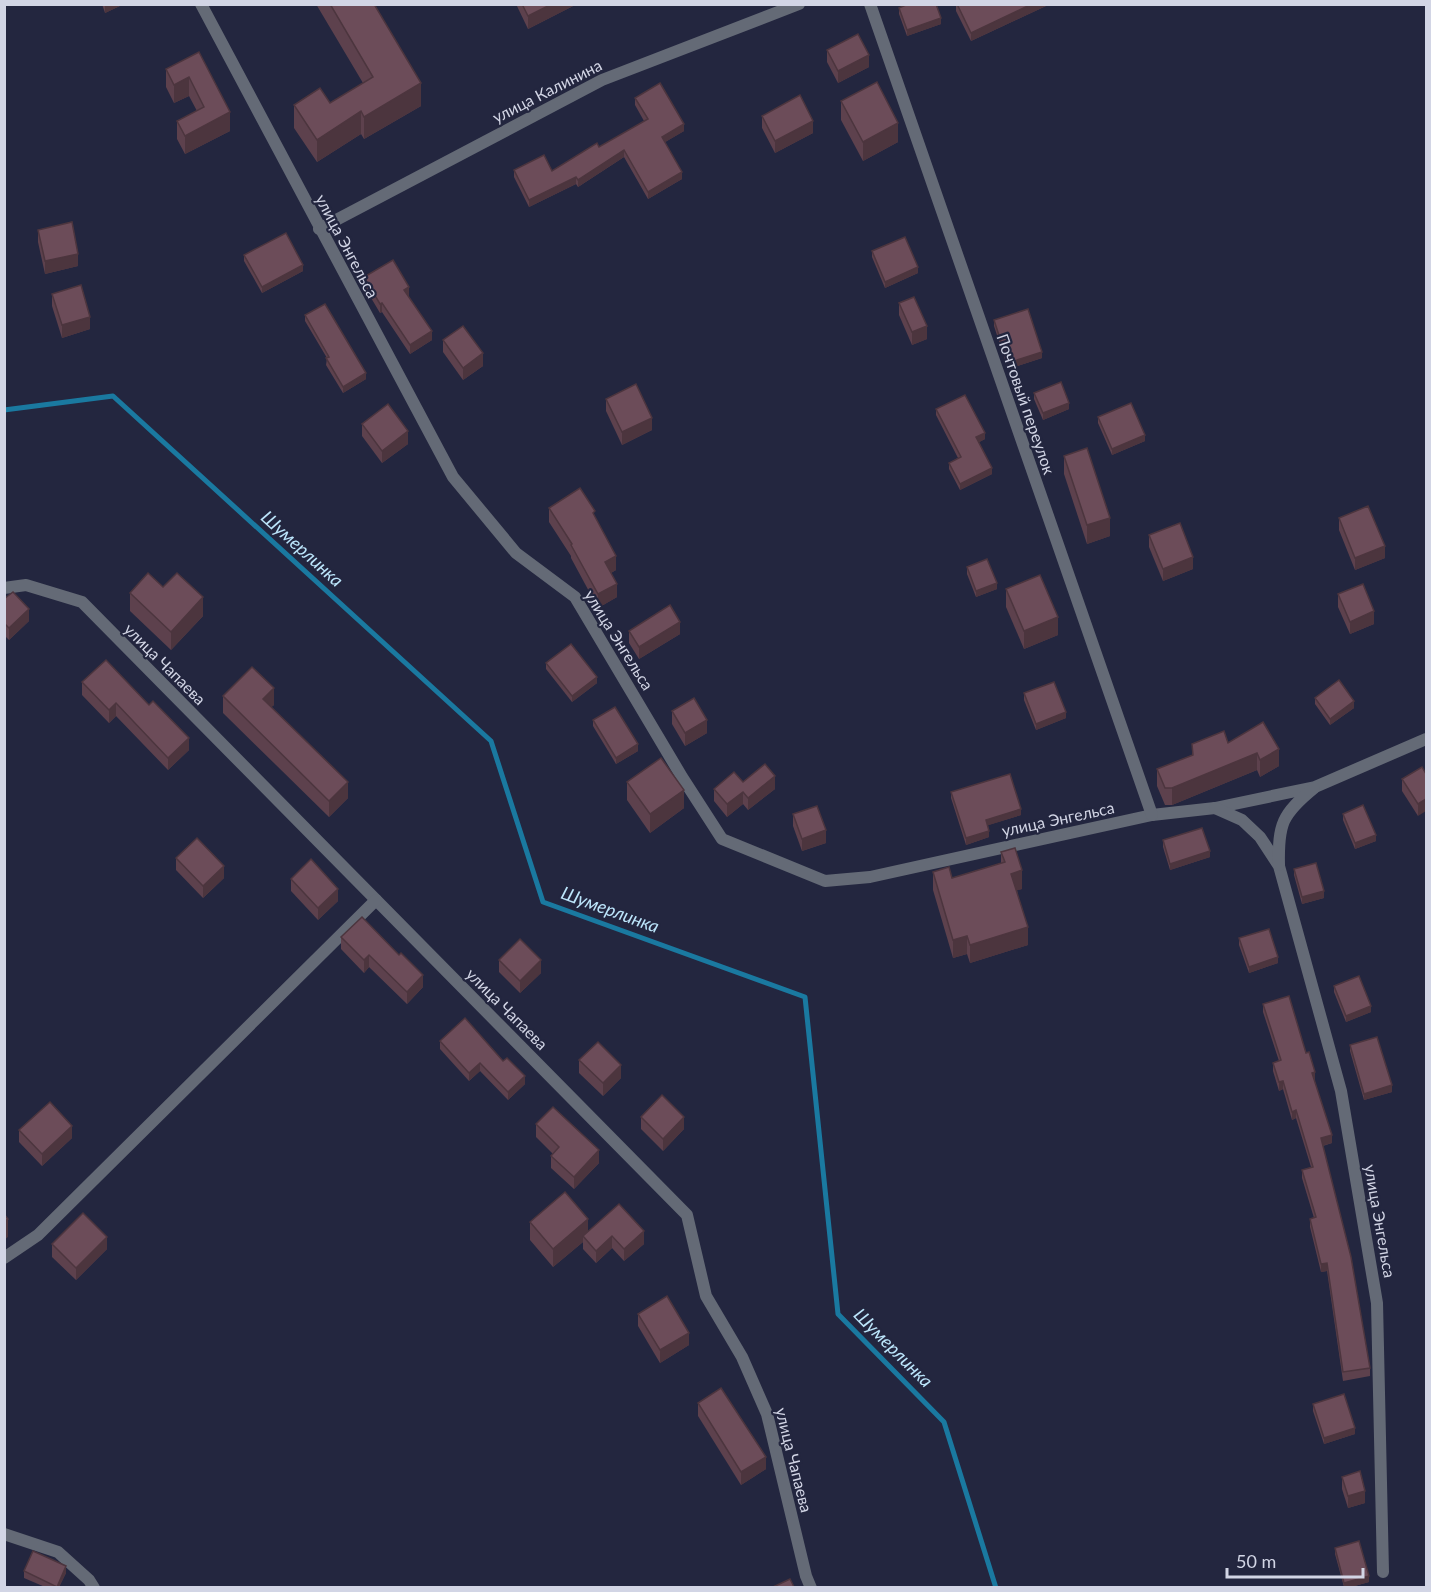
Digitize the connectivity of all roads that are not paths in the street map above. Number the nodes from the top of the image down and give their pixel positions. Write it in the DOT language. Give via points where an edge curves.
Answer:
graph roads {
  1 [pos="201,4"];
  2 [pos="799,4"];
  3 [pos="870,4"];
  4 [pos="319,229"];
  5 [pos="4,588"];
  6 [pos="1426,739"];
  7 [pos="1315,787"];
  8 [pos="1215,808"];
  9 [pos="1152,815"];
  10 [pos="1280,866"];
  11 [pos="376,900"];
  12 [pos="4,1258"];
  13 [pos="4,1534"];
  14 [pos="1383,1572"];
  15 [pos="94,1587"];
  16 [pos="811,1587"];
  1 -- 4 [label="street, улица Энгельса"];
  2 -- 4 [label="street, улица Калинина" via="602,80"];
  3 -- 9 [label="street, Почтовый переулок"];
  4 -- 9 [label="street, улица Энгельса" via="453,477 516,553 574,597 722,839 825,880 870,877"];
  5 -- 11 [label="street, улица Чапаева" via="26,585 82,602"];
  6 -- 7 [label="street, улица Энгельса"];
  7 -- 8 [label="street, улица Энгельса"];
  7 -- 10 [label="street" via="1285,816 1278,837"];
  8 -- 9 [label="street, улица Энгельса"];
  8 -- 10 [label="street, улица Энгельса" via="1242,820 1260,837"];
  10 -- 14 [label="street, улица Энгельса" via="1341,1091 1377,1303"];
  11 -- 12 [label="street" via="38,1235"];
  11 -- 16 [label="street, улица Чапаева" via="687,1215 706,1296 742,1357 767,1414"];
  13 -- 15 [label="street" via="58,1552"];
}
